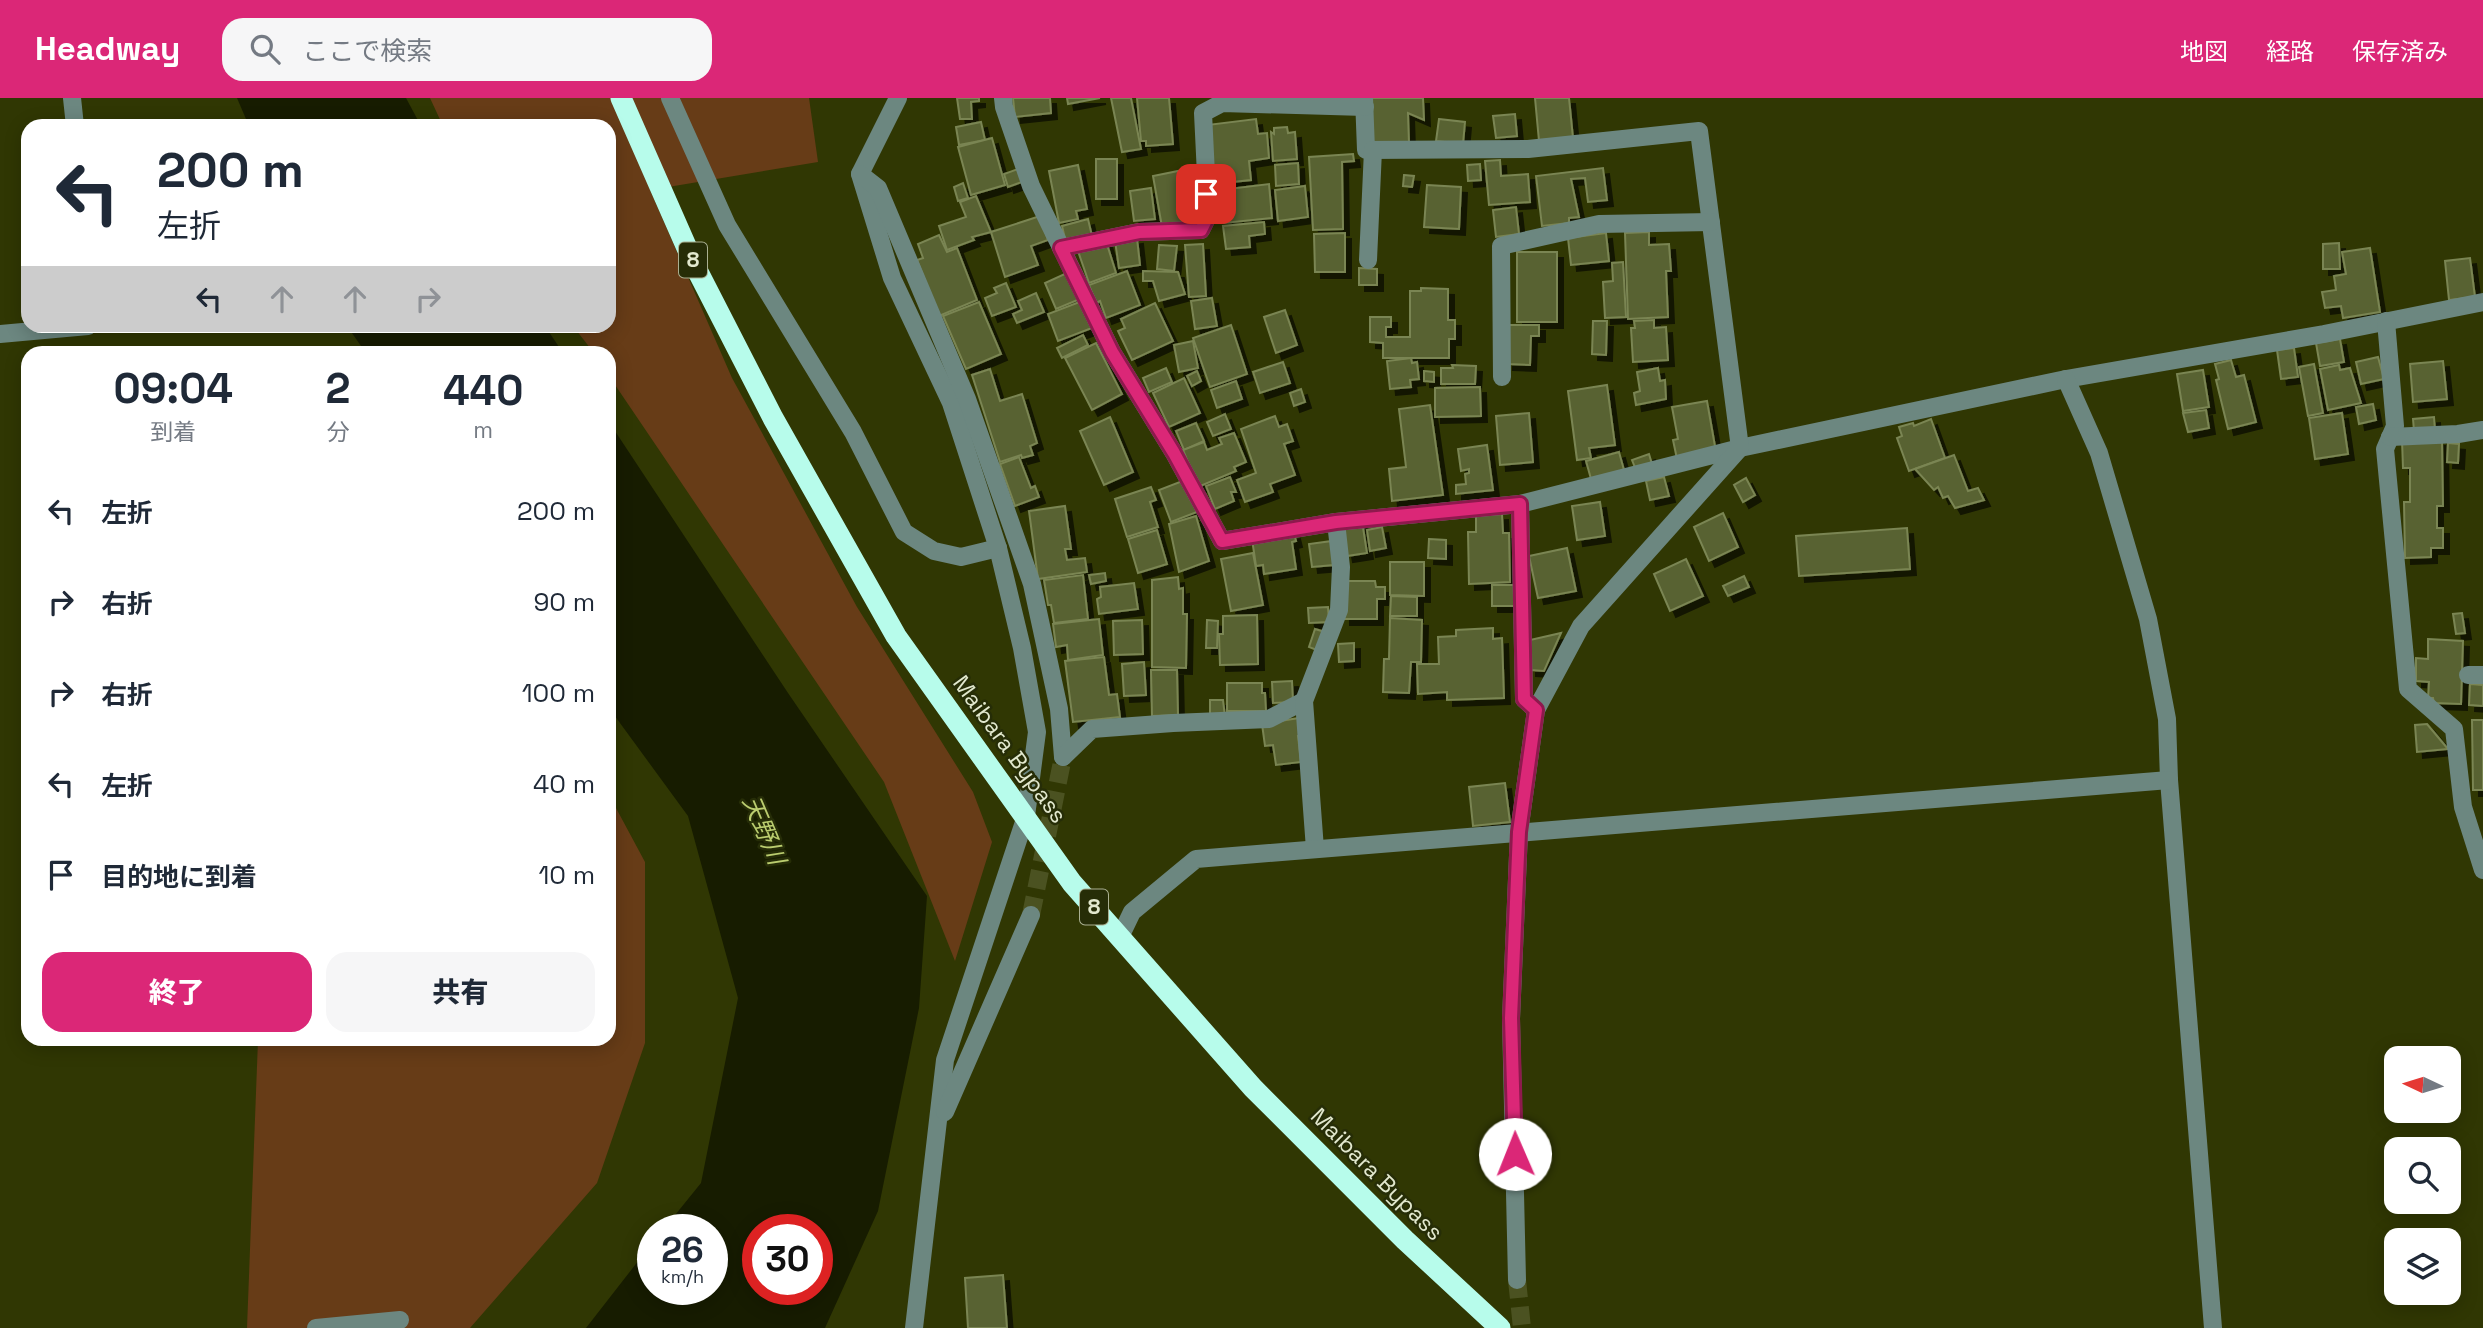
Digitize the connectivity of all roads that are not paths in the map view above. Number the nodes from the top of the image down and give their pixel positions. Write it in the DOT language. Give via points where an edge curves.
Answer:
graph roads {
  1 [pos="72,98"];
  2 [pos="621,98"];
  3 [pos="670,98"];
  4 [pos="898,98"];
  5 [pos="1003,98"];
  6 [pos="1364,103"];
  7 [pos="74,119"];
  8 [pos="1373,150"];
  9 [pos="860,174"];
  10 [pos="1711,222"];
  11 [pos="1061,248"];
  12 [pos="1368,260"];
  13 [pos="2483,302"];
  14 [pos="2386,321"];
  15 [pos="21,332"];
  16 [pos="0,334"];
  17 [pos="1502,377"];
  18 [pos="2066,379"];
  19 [pos="2483,430"];
  20 [pos="2390,437"];
  21 [pos="1740,448"];
  22 [pos="1520,504"];
  23 [pos="1336,522"];
  24 [pos="998,548"];
  25 [pos="1304,701"];
  26 [pos="1536,710"];
  27 [pos="2169,780"];
  28 [pos="1026,816"];
  29 [pos="1519,832"];
  30 [pos="1315,849"];
  31 [pos="2483,870"];
  32 [pos="1031,915"];
  33 [pos="1120,937"];
  34 [pos="937,1132"];
  35 [pos="1517,1280"];
  36 [pos="400,1320"];
  37 [pos="916,1327"];
  38 [pos="316,1328"];
  39 [pos="1500,1328"];
  40 [pos="2213,1328"];
  1 -- 7 [label="street"];
  2 -- 28 [label="highway, Maibara Bypass / 8" via="694,264 773,418 895,636"];
  3 -- 24 [label="street" via="727,225 853,432 904,533 934,551 961,556"];
  4 -- 9 [label="street"];
  5 -- 11 [label="street" via="1031,186"];
  6 -- 8 [label="street" via="1366,149"];
  6 -- 11 [label="street" via="1222,103 1203,113 1208,216 1201,230 1139,232"];
  8 -- 10 [label="street" via="1528,149 1699,131"];
  8 -- 12 [label="street"];
  9 -- 24 [label="street" via="892,278 951,403"];
  9 -- 25 [label="street" via="878,188 957,374 1032,584 1059,709 1063,757 1092,729 1269,719"];
  10 -- 17 [label="street" via="1599,224 1501,246"];
  10 -- 21 [label="street"];
  11 -- 23 [label="street" via="1112,352 1222,541"];
  13 -- 14 [label="street"];
  14 -- 18 [label="street"];
  14 -- 20 [label="street" via="2395,426"];
  15 -- 16 [label="street"];
  18 -- 21 [label="street"];
  18 -- 27 [label="street" via="2099,453 2148,619 2167,719"];
  19 -- 20 [label="street"];
  20 -- 31 [label="street" via="2385,449 2408,689 2454,729 2463,807"];
  21 -- 22 [label="street"];
  21 -- 26 [label="street" via="1581,626"];
  22 -- 23 [label="street"];
  22 -- 26 [label="street" via="1524,699"];
  23 -- 25 [label="street" via="1339,610"];
  24 -- 28 [label="street" via="1037,732"];
  25 -- 30 [label="street"];
  26 -- 29 [label="street"];
  27 -- 29 [label="street"];
  27 -- 40 [label="street"];
  28 -- 33 [label="highway, Maibara Bypass / 8" via="1072,883"];
  28 -- 34 [label="street" via="945,1060"];
  29 -- 30 [label="street"];
  29 -- 35 [label="street" via="1511,1018"];
  30 -- 33 [label="street" via="1196,859 1132,912"];
  32 -- 34 [label="street"];
  33 -- 39 [label="highway, Maibara Bypass / 8" via="1253,1088"];
  34 -- 37 [label="street"];
  36 -- 38 [label="street"];
}
